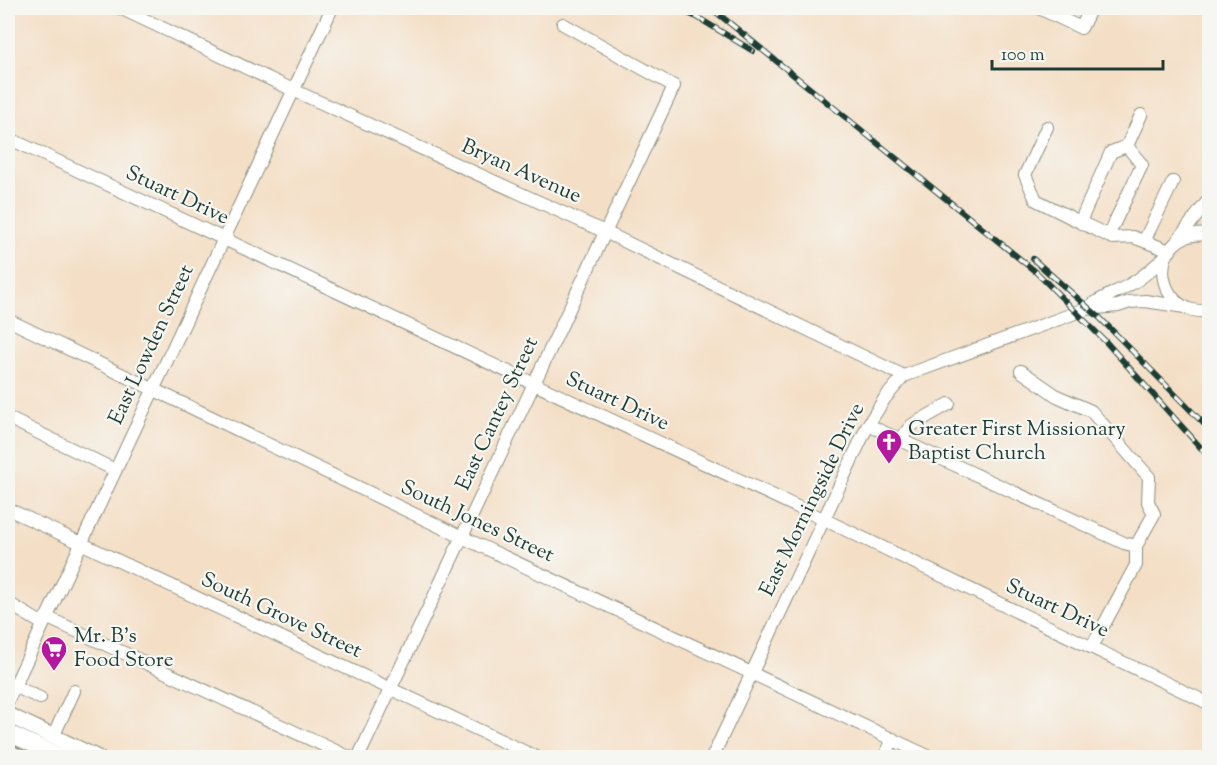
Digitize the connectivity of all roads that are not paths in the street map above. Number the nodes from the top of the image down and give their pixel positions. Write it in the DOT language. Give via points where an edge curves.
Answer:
graph roads {
  1 [pos="120,8"];
  2 [pos="332,8"];
  3 [pos="1039,8"];
  4 [pos="1091,8"];
  5 [pos="563,24"];
  6 [pos="293,90"];
  7 [pos="1141,115"];
  8 [pos="1047,127"];
  9 [pos="8,138"];
  10 [pos="1127,146"];
  11 [pos="1173,182"];
  12 [pos="1209,198"];
  13 [pos="1080,222"];
  14 [pos="605,232"];
  15 [pos="1209,235"];
  16 [pos="1108,236"];
  17 [pos="223,239"];
  18 [pos="1144,241"];
  19 [pos="1172,248"];
  20 [pos="1186,308"];
  21 [pos="1086,309"];
  22 [pos="1209,311"];
  23 [pos="1209,319"];
  24 [pos="8,320"];
  25 [pos="1021,371"];
  26 [pos="904,376"];
  27 [pos="534,384"];
  28 [pos="153,389"];
  29 [pos="949,404"];
  30 [pos="8,418"];
  31 [pos="868,425"];
  32 [pos="900,440"];
  33 [pos="115,470"];
  34 [pos="8,509"];
  35 [pos="823,519"];
  36 [pos="462,537"];
  37 [pos="81,543"];
  38 [pos="1136,546"];
  39 [pos="8,603"];
  40 [pos="45,621"];
  41 [pos="1092,647"];
  42 [pos="752,673"];
  43 [pos="14,686"];
  44 [pos="390,688"];
  45 [pos="74,691"];
  46 [pos="40,698"];
  47 [pos="8,700"];
  48 [pos="1209,704"];
  49 [pos="8,715"];
  50 [pos="8,733"];
  51 [pos="53,737"];
  52 [pos="893,739"];
  53 [pos="63,758"];
  54 [pos="98,758"];
  55 [pos="351,758"];
  56 [pos="358,758"];
  57 [pos="538,758"];
  58 [pos="712,758"];
  59 [pos="884,758"];
  60 [pos="932,758"];
  1 -- 6 [label="street, Bryan Avenue"];
  2 -- 6 [label="street, East Lowden Street"];
  3 -- 4 [label="street" via="1082,28"];
  5 -- 14 [label="street, East Cantey Street" via="674,86"];
  6 -- 14 [label="street, Bryan Avenue"];
  6 -- 17 [label="street, East Lowden Street"];
  7 -- 10 [label="street"];
  8 -- 13 [label="street" via="1025,175 1036,200"];
  9 -- 17 [label="street, Stuart Drive"];
  10 -- 13 [label="street" via="1111,152"];
  10 -- 16 [label="street" via="1142,165"];
  11 -- 18 [label="street"];
  12 -- 19 [label="street"];
  13 -- 16 [label="street"];
  14 -- 26 [label="street, Bryan Avenue"];
  14 -- 27 [label="street, East Cantey Street"];
  15 -- 19 [label="street" via="1196,234"];
  16 -- 18 [label="street"];
  17 -- 27 [label="street, Stuart Drive"];
  17 -- 28 [label="street, East Lowden Street"];
  18 -- 19 [label="street"];
  19 -- 20 [label="street" via="1163,273 1165,286 1172,298"];
  19 -- 21 [label="street" via="1142,277"];
  20 -- 21 [label="street" via="1145,301"];
  20 -- 22 [label="street"];
  20 -- 23 [label="street"];
  21 -- 26 [label="street, East Morningside Drive"];
  24 -- 28 [label="street, South Jones Street"];
  25 -- 38 [label="street" via="1057,396 1091,411 1149,477 1148,502 1154,514"];
  26 -- 31 [label="street, East Morningside Drive"];
  27 -- 35 [label="street, Stuart Drive"];
  27 -- 36 [label="street, East Cantey Street"];
  28 -- 33 [label="street, East Lowden Street"];
  28 -- 36 [label="street, South Jones Street"];
  29 -- 32 [label="street" via="912,425"];
  30 -- 33 [label="street"];
  31 -- 32 [label="street"];
  31 -- 35 [label="street, East Morningside Drive"];
  32 -- 38 [label="street"];
  33 -- 37 [label="street, East Lowden Street"];
  34 -- 37 [label="street, South Grove Street"];
  35 -- 41 [label="street, Stuart Drive"];
  35 -- 42 [label="street, East Morningside Drive"];
  36 -- 42 [label="street, South Jones Street"];
  36 -- 44 [label="street, East Cantey Street"];
  37 -- 40 [label="street, East Lowden Street"];
  37 -- 44 [label="street, South Grove Street"];
  38 -- 41 [label="street" via="1136,565"];
  39 -- 40 [label="street"];
  40 -- 43 [label="street, East Lowden Street"];
  40 -- 55 [label="street"];
  41 -- 48 [label="street, Stuart Drive"];
  42 -- 52 [label="street, South Jones Street"];
  42 -- 58 [label="street, East Morningside Drive"];
  43 -- 46 [label="street"];
  43 -- 47 [label="street, East Lowden Street"];
  44 -- 56 [label="street, East Cantey Street"];
  44 -- 57 [label="street, South Grove Street"];
  45 -- 51 [label="street"];
  49 -- 51 [label="main road"];
  50 -- 53 [label="highway"];
  51 -- 54 [label="main road"];
  52 -- 59 [label="street"];
  52 -- 60 [label="street, South Jones Street"];
}
